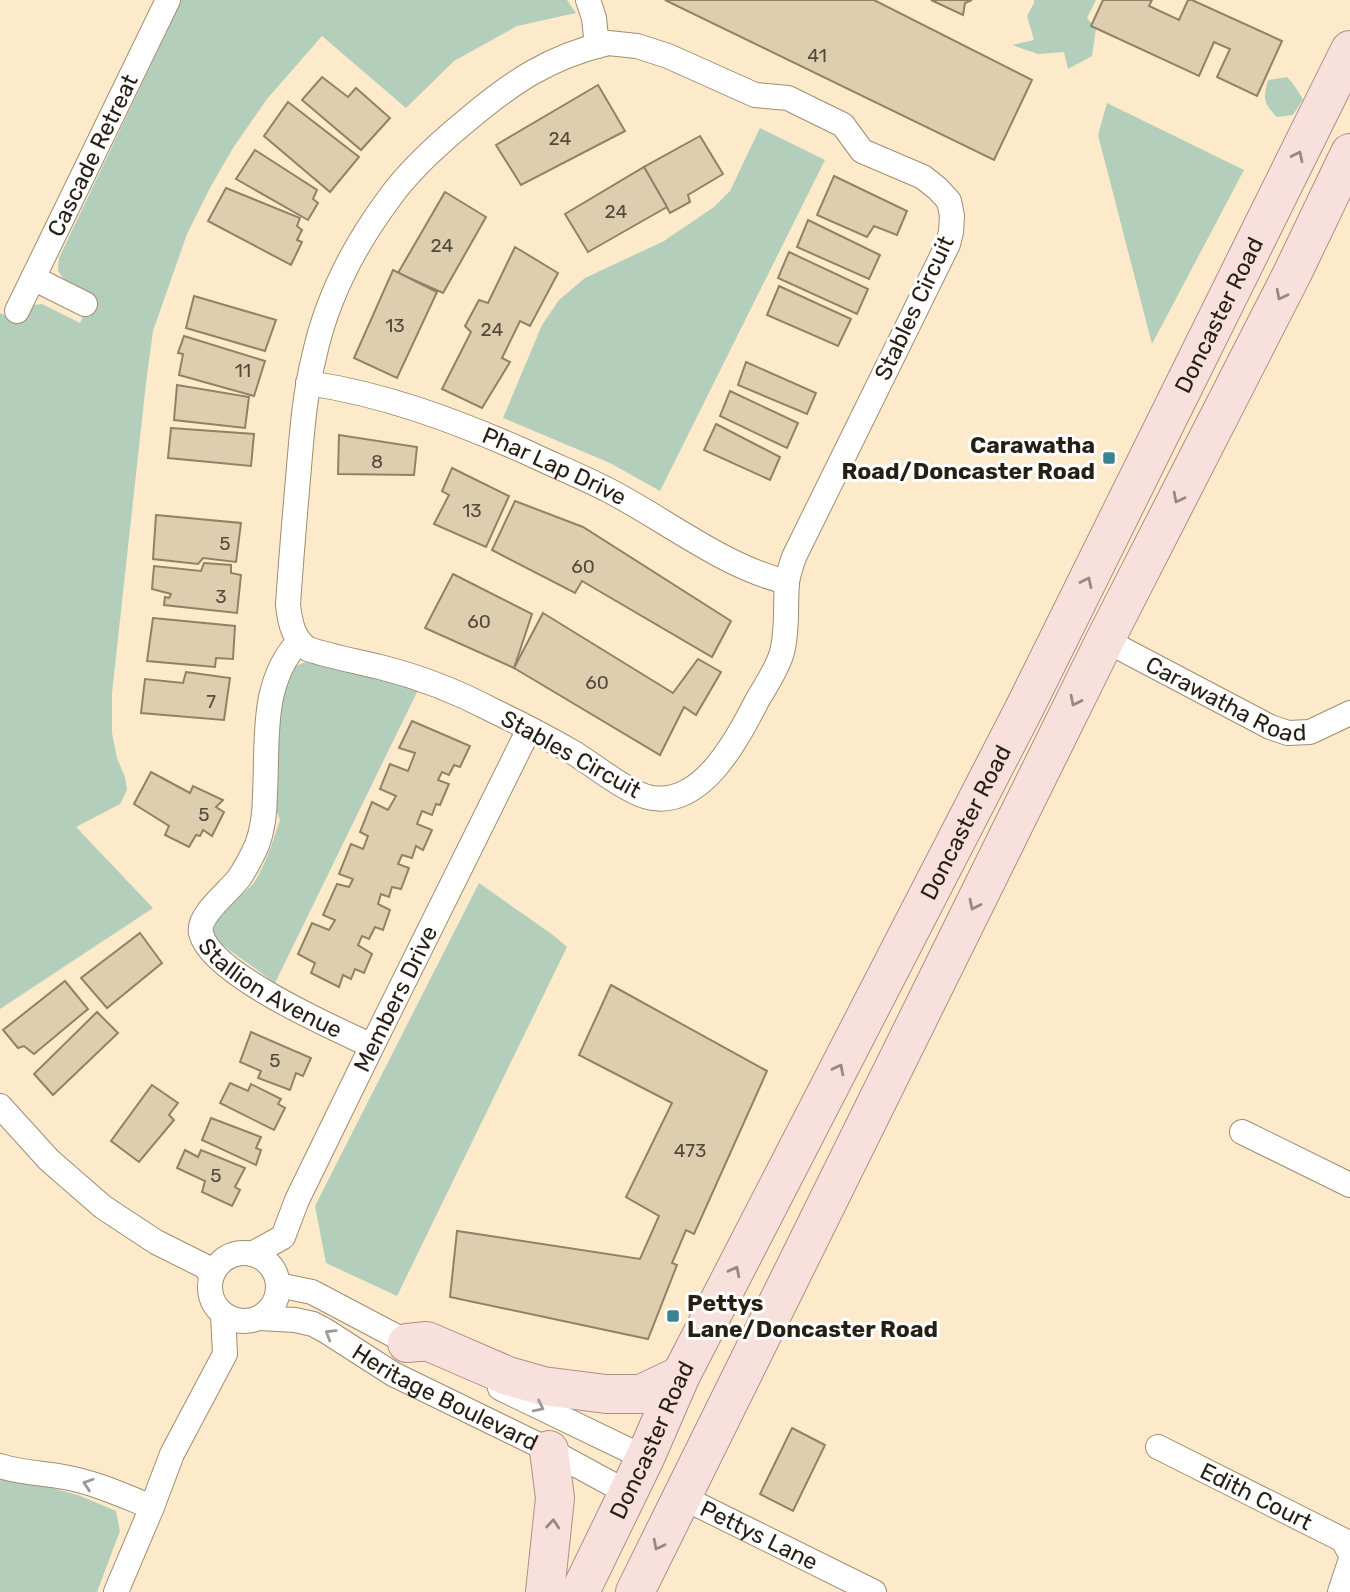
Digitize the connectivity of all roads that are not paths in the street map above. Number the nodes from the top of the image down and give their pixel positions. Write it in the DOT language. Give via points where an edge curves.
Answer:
graph roads {
  1 [pos="169,0"];
  2 [pos="589,0"];
  3 [pos="597,46"];
  4 [pos="1350,50"];
  5 [pos="1350,153"];
  6 [pos="33,278"];
  7 [pos="85,304"];
  8 [pos="17,311"];
  9 [pos="309,383"];
  10 [pos="787,582"];
  11 [pos="1068,620"];
  12 [pos="1105,640"];
  13 [pos="299,641"];
  14 [pos="1350,713"];
  15 [pos="529,729"];
  16 [pos="372,1046"];
  17 [pos="0,1107"];
  18 [pos="1242,1132"];
  19 [pos="1350,1185"];
  20 [pos="252,1254"];
  21 [pos="212,1275"];
  22 [pos="278,1285"];
  23 [pos="223,1315"];
  24 [pos="260,1318"];
  25 [pos="407,1343"];
  26 [pos="681,1375"];
  27 [pos="1158,1447"];
  28 [pos="549,1450"];
  29 [pos="645,1458"];
  30 [pos="0,1466"];
  31 [pos="628,1493"];
  32 [pos="682,1497"];
  33 [pos="152,1507"];
  34 [pos="1350,1553"];
  35 [pos="1350,1562"];
  36 [pos="116,1592"];
  37 [pos="545,1592"];
  38 [pos="580,1592"];
  39 [pos="635,1592"];
  40 [pos="874,1592"];
  41 [pos="1340,1592"];
  1 -- 6 [label="street, Cascade Retreat"];
  2 -- 3 [label="street"];
  3 -- 9 [label="street, Stables Circuit" via="552,62 496,95 412,171 389,198 346,270 332,300"];
  3 -- 10 [label="street, Stables Circuit" via="637,46 755,94 788,98 843,125 862,150 923,177 949,201 948,244 794,557"];
  11 -- 4 [label="main road, Doncaster Road, one-way"];
  5 -- 12 [label="main road, Doncaster Road, one-way"];
  6 -- 7 [label="street"];
  6 -- 8 [label="street, Cascade Retreat"];
  9 -- 10 [label="street, Phar Lap Drive" via="401,404 505,442 609,491 739,565"];
  9 -- 13 [label="street, Stables Circuit" via="288,605"];
  10 -- 15 [label="street, Stables Circuit" via="781,655 737,739 720,763 690,790 675,797 642,794"];
  11 -- 12 [label="main road"];
  26 -- 11 [label="main road, Doncaster Road, one-way"];
  12 -- 14 [label="street, Carawatha Road" via="1289,733 1310,732"];
  12 -- 32 [label="main road, Doncaster Road, one-way"];
  13 -- 15 [label="street, Stables Circuit" via="321,654 418,678"];
  13 -- 16 [label="street, Stallion Avenue" via="286,656 272,691 265,810 257,845 241,876 205,915 201,934 214,953 248,982"];
  15 -- 16 [label="street, Members Drive"];
  16 -- 20 [label="street, Members Drive" via="283,1237"];
  17 -- 21 [label="street" via="49,1160 103,1207"];
  18 -- 19 [label="street"];
  20 -- 21 [label="street" via="224,1259"];
  20 -- 22 [label="street" via="270,1265"];
  21 -- 23 [label="street" via="211,1297"];
  22 -- 24 [label="street" via="273,1306"];
  22 -- 25 [label="street, Heritage Boulevard" via="312,1292"];
  23 -- 24 [label="street" via="240,1321"];
  23 -- 33 [label="street" via="225,1354 172,1454"];
  28 -- 24 [label="street, Heritage Boulevard, one-way" via="393,1374 313,1324"];
  25 -- 26 [label="main road" via="427,1341 508,1376 543,1385 606,1394 641,1394"];
  25 -- 29 [label="street, Heritage Boulevard, one-way"];
  26 -- 29 [label="main road, Doncaster Road"];
  27 -- 34 [label="street, Edith Court" via="1343,1540"];
  28 -- 31 [label="street, Heritage Boulevard"];
  37 -- 28 [label="main road, one-way" via="555,1498"];
  29 -- 31 [label="main road, Doncaster Road"];
  29 -- 32 [label="main road"];
  33 -- 30 [label="street, one-way" via="88,1483"];
  31 -- 32 [label="main road"];
  31 -- 38 [label="main road, Doncaster Road"];
  32 -- 39 [label="main road, Doncaster Road, one-way"];
  32 -- 40 [label="street, Pettys Lane"];
  33 -- 36 [label="street"];
  35 -- 41 [label="street"];
}
